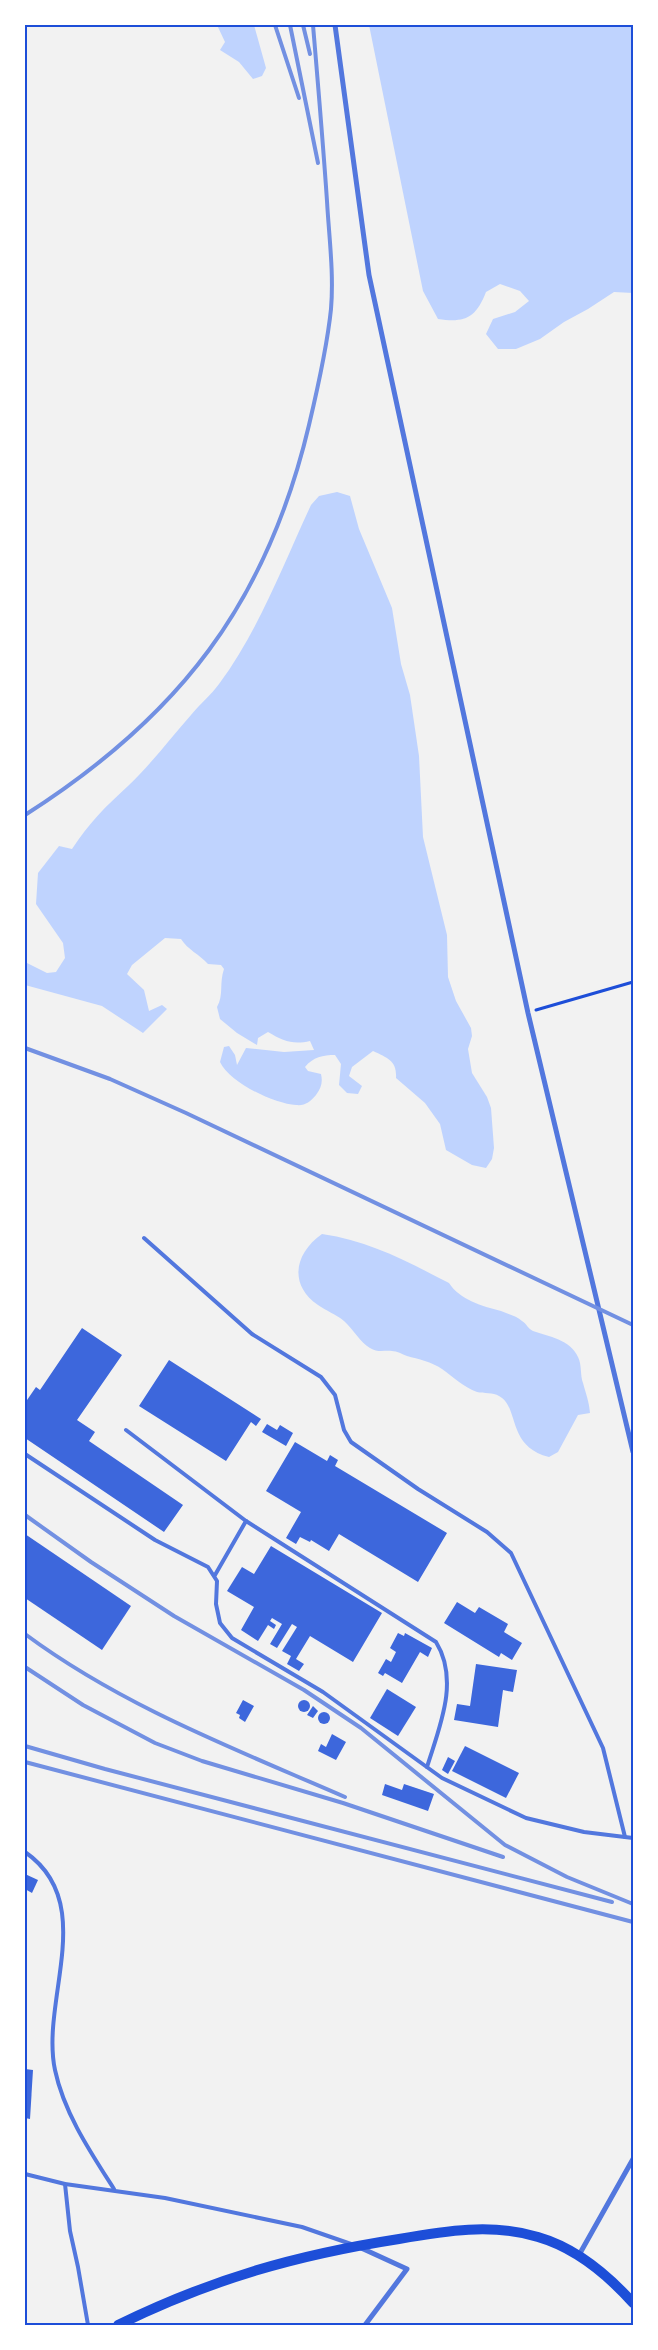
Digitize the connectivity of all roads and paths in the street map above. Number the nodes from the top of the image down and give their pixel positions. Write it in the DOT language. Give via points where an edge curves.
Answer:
graph roads {
  1 [pos="335,25"];
  2 [pos="633,982"];
  3 [pos="528,1013"];
  4 [pos="144,1238"];
  5 [pos="126,1430"];
  6 [pos="633,1452"];
  7 [pos="25,1454"];
  8 [pos="246,1521"];
  9 [pos="214,1575"];
  10 [pos="428,1768"];
  11 [pos="624,1837"];
  12 [pos="633,1838"];
  13 [pos="25,1852"];
  14 [pos="633,2159"];
  15 [pos="25,2174"];
  16 [pos="65,2184"];
  17 [pos="114,2190"];
  18 [pos="355,2246"];
  19 [pos="579,2255"];
  20 [pos="633,2303"];
  21 [pos="88,2325"];
  22 [pos="118,2325"];
  23 [pos="365,2325"];
  1 -- 3 [label="street" via="369,275"];
  2 -- 3 [label="path"];
  3 -- 6 [label="street"];
  4 -- 11 [label="lane" via="252,1334 321,1377 335,1395 344,1430 351,1442 487,1532 511,1553 600,1742"];
  5 -- 8 [label="lane"];
  7 -- 9 [label="lane" via="156,1540 208,1566"];
  8 -- 9 [label="lane"];
  8 -- 10 [label="lane" via="436,1642 444,1658 447,1689 445,1709"];
  9 -- 10 [label="lane" via="218,1589 217,1614 224,1630 232,1638 323,1692"];
  10 -- 11 [label="lane" via="442,1778 526,1818 584,1832"];
  11 -- 12 [label="lane"];
  13 -- 17 [label="lane" via="47,1872 62,1902 62,1945 52,2051 61,2093"];
  14 -- 19 [label="street"];
  15 -- 16 [label="lane"];
  16 -- 17 [label="lane"];
  16 -- 21 [label="lane" via="70,2231"];
  17 -- 18 [label="lane" via="302,2227"];
  18 -- 19 [label="main road" via="438,2232 505,2231 538,2236"];
  18 -- 22 [label="main road" via="310,2254 239,2274 180,2296"];
  18 -- 23 [label="street" via="407,2269"];
  19 -- 20 [label="main road" via="618,2286"];
}
